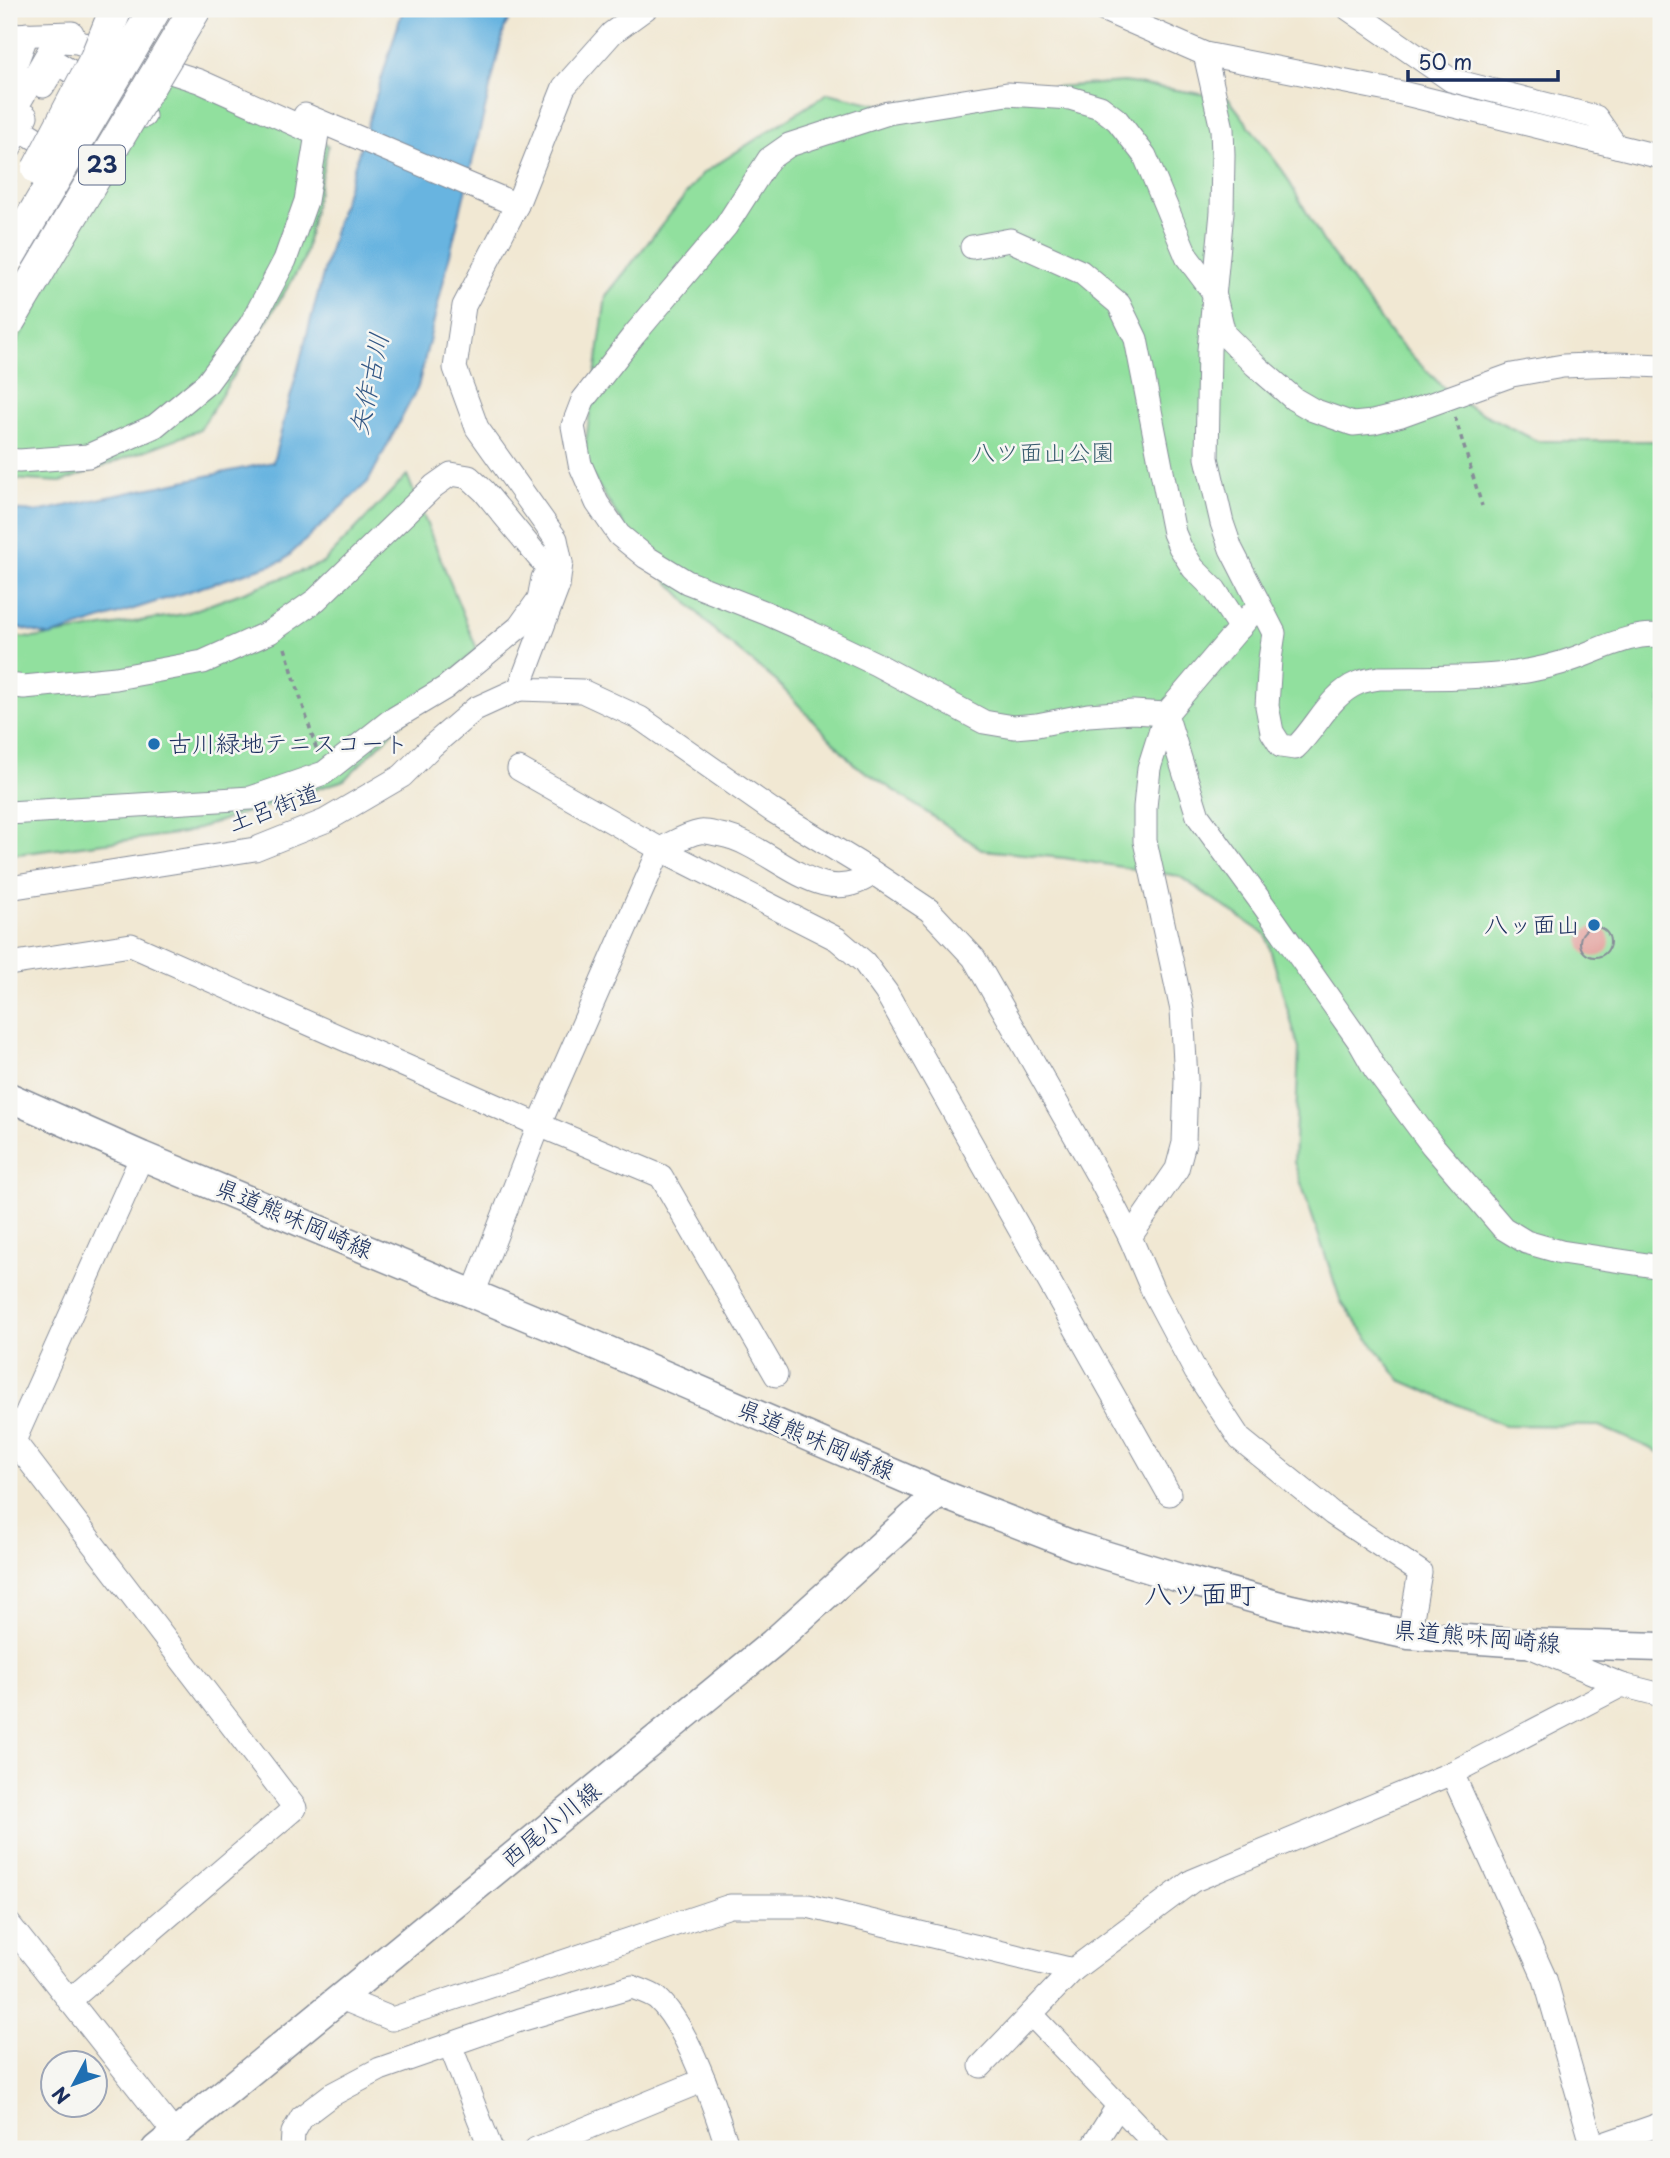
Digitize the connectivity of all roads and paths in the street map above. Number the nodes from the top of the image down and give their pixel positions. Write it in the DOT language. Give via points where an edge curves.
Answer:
graph roads {
  1 [pos="116,9"];
  2 [pos="155,9"];
  3 [pos="195,9"];
  4 [pos="645,9"];
  5 [pos="1102,9"];
  6 [pos="1349,9"];
  7 [pos="15,39"];
  8 [pos="1205,54"];
  9 [pos="9,82"];
  10 [pos="144,116"];
  11 [pos="12,133"];
  12 [pos="1616,146"];
  13 [pos="60,153"];
  14 [pos="1661,157"];
  15 [pos="517,205"];
  16 [pos="9,226"];
  17 [pos="9,241"];
  18 [pos="972,247"];
  19 [pos="9,257"];
  20 [pos="9,284"];
  21 [pos="1214,293"];
  22 [pos="9,305"];
  23 [pos="9,321"];
  24 [pos="1661,366"];
  25 [pos="1449,399"];
  26 [pos="9,460"];
  27 [pos="1482,506"];
  28 [pos="551,561"];
  29 [pos="1259,605"];
  30 [pos="279,627"];
  31 [pos="1240,628"];
  32 [pos="1661,636"];
  33 [pos="536,644"];
  34 [pos="9,685"];
  35 [pos="519,689"];
  36 [pos="582,691"];
  37 [pos="1166,714"];
  38 [pos="519,769"];
  39 [pos="324,773"];
  40 [pos="9,813"];
  41 [pos="660,849"];
  42 [pos="873,873"];
  43 [pos="9,888"];
  44 [pos="9,964"];
  45 [pos="9,1097"];
  46 [pos="539,1125"];
  47 [pos="142,1156"];
  48 [pos="1130,1237"];
  49 [pos="1661,1267"];
  50 [pos="473,1294"];
  51 [pos="776,1375"];
  52 [pos="939,1493"];
  53 [pos="1170,1494"];
  54 [pos="1409,1635"];
  55 [pos="1523,1643"];
  56 [pos="1661,1647"];
  57 [pos="1622,1685"];
  58 [pos="1661,1695"];
  59 [pos="1452,1773"];
  60 [pos="9,1924"];
  61 [pos="1073,1970"];
  62 [pos="341,1997"];
  63 [pos="69,2001"];
  64 [pos="1031,2014"];
  65 [pos="450,2045"];
  66 [pos="981,2066"];
  67 [pos="704,2080"];
  68 [pos="1118,2106"];
  69 [pos="1661,2124"];
  70 [pos="165,2142"];
  71 [pos="1591,2148"];
  72 [pos="292,2149"];
  73 [pos="491,2149"];
  74 [pos="536,2149"];
  75 [pos="728,2149"];
  76 [pos="1091,2149"];
  77 [pos="1160,2149"];
  1 -- 16 [label="highway, 23, bridge" via="96,58"];
  2 -- 19 [label="highway, 23, bridge"];
  3 -- 23 [label="highway, 23, bridge"];
  4 -- 15 [label="street" via="612,33 564,87"];
  5 -- 8 [label="street"];
  6 -- 12 [label="street" via="1451,80 1596,117"];
  7 -- 9 [label="street"];
  7 -- 15 [label="street" via="79,33 212,74"];
  8 -- 12 [label="street" via="1402,93"];
  8 -- 21 [label="street" via="1222,129 1223,155"];
  10 -- 11 [label="street" via="57,62"];
  11 -- 13 [label="street"];
  11 -- 26 [label="street" via="52,46 62,41 78,42 199,81 317,134 306,201 285,260 251,324 206,383 155,426 88,456"];
  12 -- 14 [label="street"];
  13 -- 17 [label="street"];
  13 -- 19 [label="street" via="87,170 27,270"];
  15 -- 28 [label="street" via="464,306 455,368 477,428 556,538"];
  18 -- 31 [label="street" via="1010,240 1081,272 1119,304 1136,338 1174,533 1193,568"];
  20 -- 22 [label="street" via="18,289"];
  21 -- 25 [label="street" via="1224,334 1294,399 1313,410 1353,424"];
  21 -- 29 [label="street" via="1207,458 1231,549"];
  21 -- 37 [label="street" via="1187,257 1145,156 1117,120 1100,107 1070,98 1007,94 888,113 789,145 769,159 726,226 583,400 573,426 580,464 597,503 619,535 687,582 811,633 984,722 1014,727 1088,715"];
  24 -- 25 [label="street" via="1563,366 1512,375"];
  25 -- 27 [label="path"];
  28 -- 30 [label="street" via="469,477 451,474 433,486 316,600"];
  28 -- 33 [label="street" via="558,586"];
  28 -- 39 [label="street" via="539,599 519,627 445,688 390,721"];
  29 -- 31 [label="street"];
  29 -- 32 [label="street" via="1274,633 1269,724 1280,746 1287,748 1295,748 1334,701 1361,681 1503,676 1566,662 1638,636"];
  30 -- 34 [label="street" via="203,662 116,678"];
  30 -- 39 [label="path"];
  31 -- 37 [label="street"];
  33 -- 35 [label="street"];
  33 -- 36 [label="street" via="542,667 553,679"];
  35 -- 36 [label="street"];
  35 -- 43 [label="street, 土呂街道" via="475,709 402,776 326,821 255,849"];
  36 -- 42 [label="street" via="640,718 773,811"];
  37 -- 48 [label="street" via="1149,768 1145,841 1182,1010 1184,1143 1177,1169"];
  37 -- 49 [label="street" via="1198,816 1375,1069 1503,1228 1526,1242 1561,1252"];
  38 -- 41 [label="street"];
  39 -- 40 [label="street" via="251,798"];
  41 -- 42 [label="street" via="702,831 744,841 809,880 850,885"];
  41 -- 46 [label="street"];
  41 -- 53 [label="street" via="837,939 864,962 886,992"];
  42 -- 48 [label="street" via="929,910 974,958"];
  44 -- 46 [label="street" via="131,945"];
  45 -- 47 [label="main road, 県道熊味岡崎線"];
  46 -- 50 [label="street"];
  46 -- 51 [label="street" via="662,1176"];
  47 -- 50 [label="main road, 県道熊味岡崎線"];
  47 -- 63 [label="street" via="14,1441 295,1808"];
  48 -- 54 [label="street" via="1196,1372 1240,1439 1333,1514 1420,1572"];
  50 -- 52 [label="main road, 県道熊味岡崎線"];
  52 -- 54 [label="main road, 県道熊味岡崎線" via="1075,1546 1183,1579"];
  52 -- 62 [label="main road, 西尾小川線" via="773,1643"];
  54 -- 55 [label="main road, 県道熊味岡崎線"];
  55 -- 56 [label="main road, 県道熊味岡崎線"];
  55 -- 57 [label="street"];
  57 -- 58 [label="street"];
  57 -- 59 [label="street"];
  59 -- 61 [label="street" via="1192,1881"];
  59 -- 71 [label="street" via="1545,1979"];
  60 -- 63 [label="street"];
  61 -- 62 [label="street" via="808,1906 730,1906 392,2020"];
  61 -- 64 [label="street"];
  62 -- 70 [label="main road, 西尾小川線"];
  63 -- 70 [label="street"];
  64 -- 66 [label="street"];
  64 -- 68 [label="street"];
  65 -- 67 [label="street" via="632,1987 655,1997 675,2019"];
  65 -- 72 [label="street" via="380,2069 331,2095 302,2116 293,2133"];
  65 -- 73 [label="street"];
  67 -- 74 [label="street"];
  67 -- 75 [label="street"];
  68 -- 76 [label="street"];
  68 -- 77 [label="street"];
  69 -- 71 [label="street"];
}
